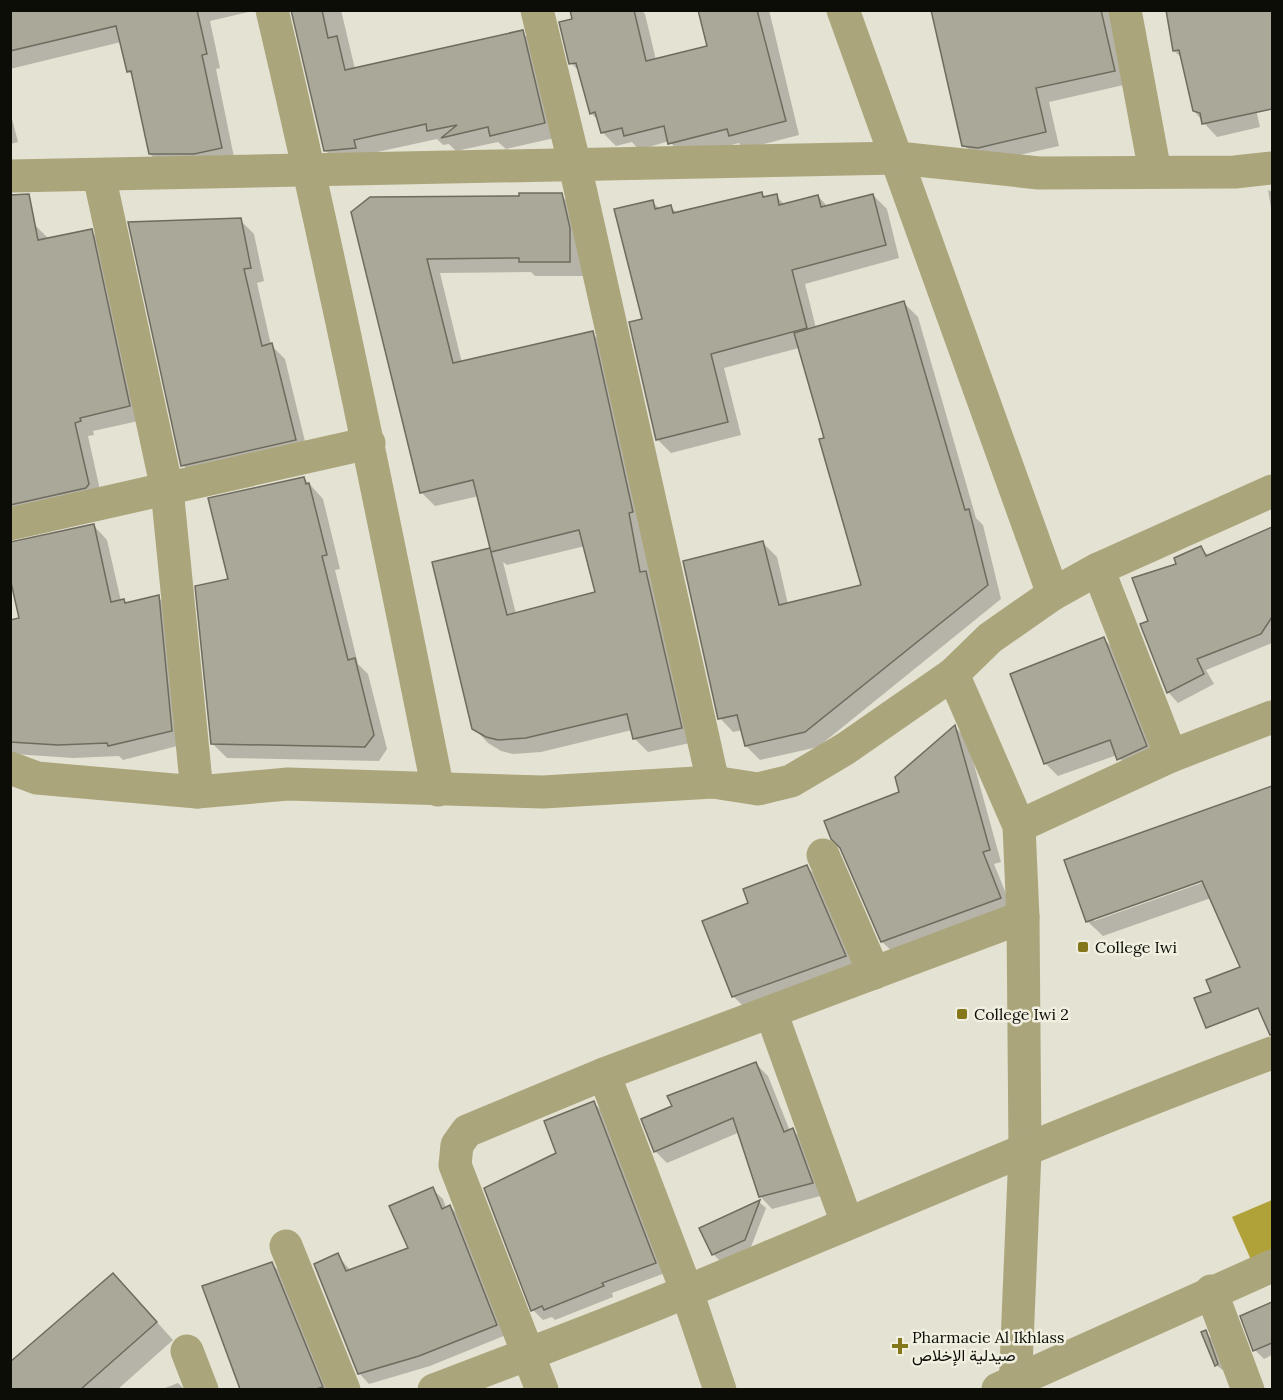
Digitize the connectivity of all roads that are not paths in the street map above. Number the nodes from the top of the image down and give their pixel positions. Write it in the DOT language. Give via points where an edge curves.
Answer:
graph roads {
  1 [pos="272,10"];
  2 [pos="537,10"];
  3 [pos="843,10"];
  4 [pos="1125,10"];
  5 [pos="898,158"];
  6 [pos="575,166"];
  7 [pos="1272,168"];
  8 [pos="310,169"];
  9 [pos="1155,172"];
  10 [pos="99,175"];
  11 [pos="10,176"];
  12 [pos="369,443"];
  13 [pos="167,489"];
  14 [pos="1272,491"];
  15 [pos="10,524"];
  16 [pos="1098,569"];
  17 [pos="1053,594"];
  18 [pos="953,674"];
  19 [pos="1272,717"];
  20 [pos="1171,756"];
  21 [pos="10,768"];
  22 [pos="713,782"];
  23 [pos="438,790"];
  24 [pos="197,792"];
  25 [pos="1019,826"];
  26 [pos="823,855"];
  27 [pos="1023,917"];
  28 [pos="874,973"];
  29 [pos="771,1012"];
  30 [pos="1272,1053"];
  31 [pos="604,1074"];
  32 [pos="1025,1152"];
  33 [pos="847,1223"];
  34 [pos="286,1246"];
  35 [pos="1272,1266"];
  36 [pos="687,1292"];
  37 [pos="1211,1292"];
  38 [pos="187,1351"];
  39 [pos="529,1354"];
  40 [pos="1009,1387"];
  41 [pos="202,1389"];
  42 [pos="344,1389"];
  43 [pos="435,1389"];
  44 [pos="542,1389"];
  45 [pos="720,1389"];
  46 [pos="1248,1389"];
  1 -- 8 [label="street"];
  2 -- 6 [label="street"];
  3 -- 5 [label="street"];
  4 -- 9 [label="street"];
  5 -- 6 [label="street"];
  5 -- 9 [label="street" via="1039,173"];
  5 -- 17 [label="street"];
  6 -- 8 [label="street"];
  6 -- 22 [label="street"];
  7 -- 9 [label="street"];
  8 -- 10 [label="street"];
  8 -- 12 [label="street"];
  10 -- 11 [label="street"];
  10 -- 13 [label="street"];
  12 -- 13 [label="street"];
  12 -- 23 [label="street"];
  13 -- 15 [label="street"];
  13 -- 24 [label="street"];
  14 -- 16 [label="street"];
  16 -- 17 [label="street"];
  16 -- 20 [label="street"];
  17 -- 18 [label="street" via="990,638"];
  18 -- 22 [label="street" via="845,749 791,781 758,789"];
  18 -- 25 [label="street"];
  19 -- 20 [label="street"];
  20 -- 25 [label="street"];
  21 -- 24 [label="street" via="37,778"];
  22 -- 23 [label="street" via="543,792"];
  23 -- 24 [label="street" via="288,784"];
  25 -- 27 [label="street"];
  26 -- 28 [label="street"];
  27 -- 28 [label="street"];
  27 -- 32 [label="street"];
  28 -- 29 [label="street"];
  29 -- 31 [label="street"];
  29 -- 33 [label="street"];
  30 -- 32 [label="street"];
  31 -- 36 [label="street"];
  31 -- 39 [label="street" via="467,1131 457,1145 455,1165"];
  32 -- 33 [label="street"];
  32 -- 40 [label="street"];
  33 -- 36 [label="street"];
  34 -- 42 [label="street"];
  35 -- 37 [label="street"];
  36 -- 39 [label="street"];
  36 -- 45 [label="street"];
  37 -- 40 [label="street"];
  37 -- 46 [label="street"];
  38 -- 41 [label="street"];
  39 -- 43 [label="street"];
  39 -- 44 [label="street"];
}
